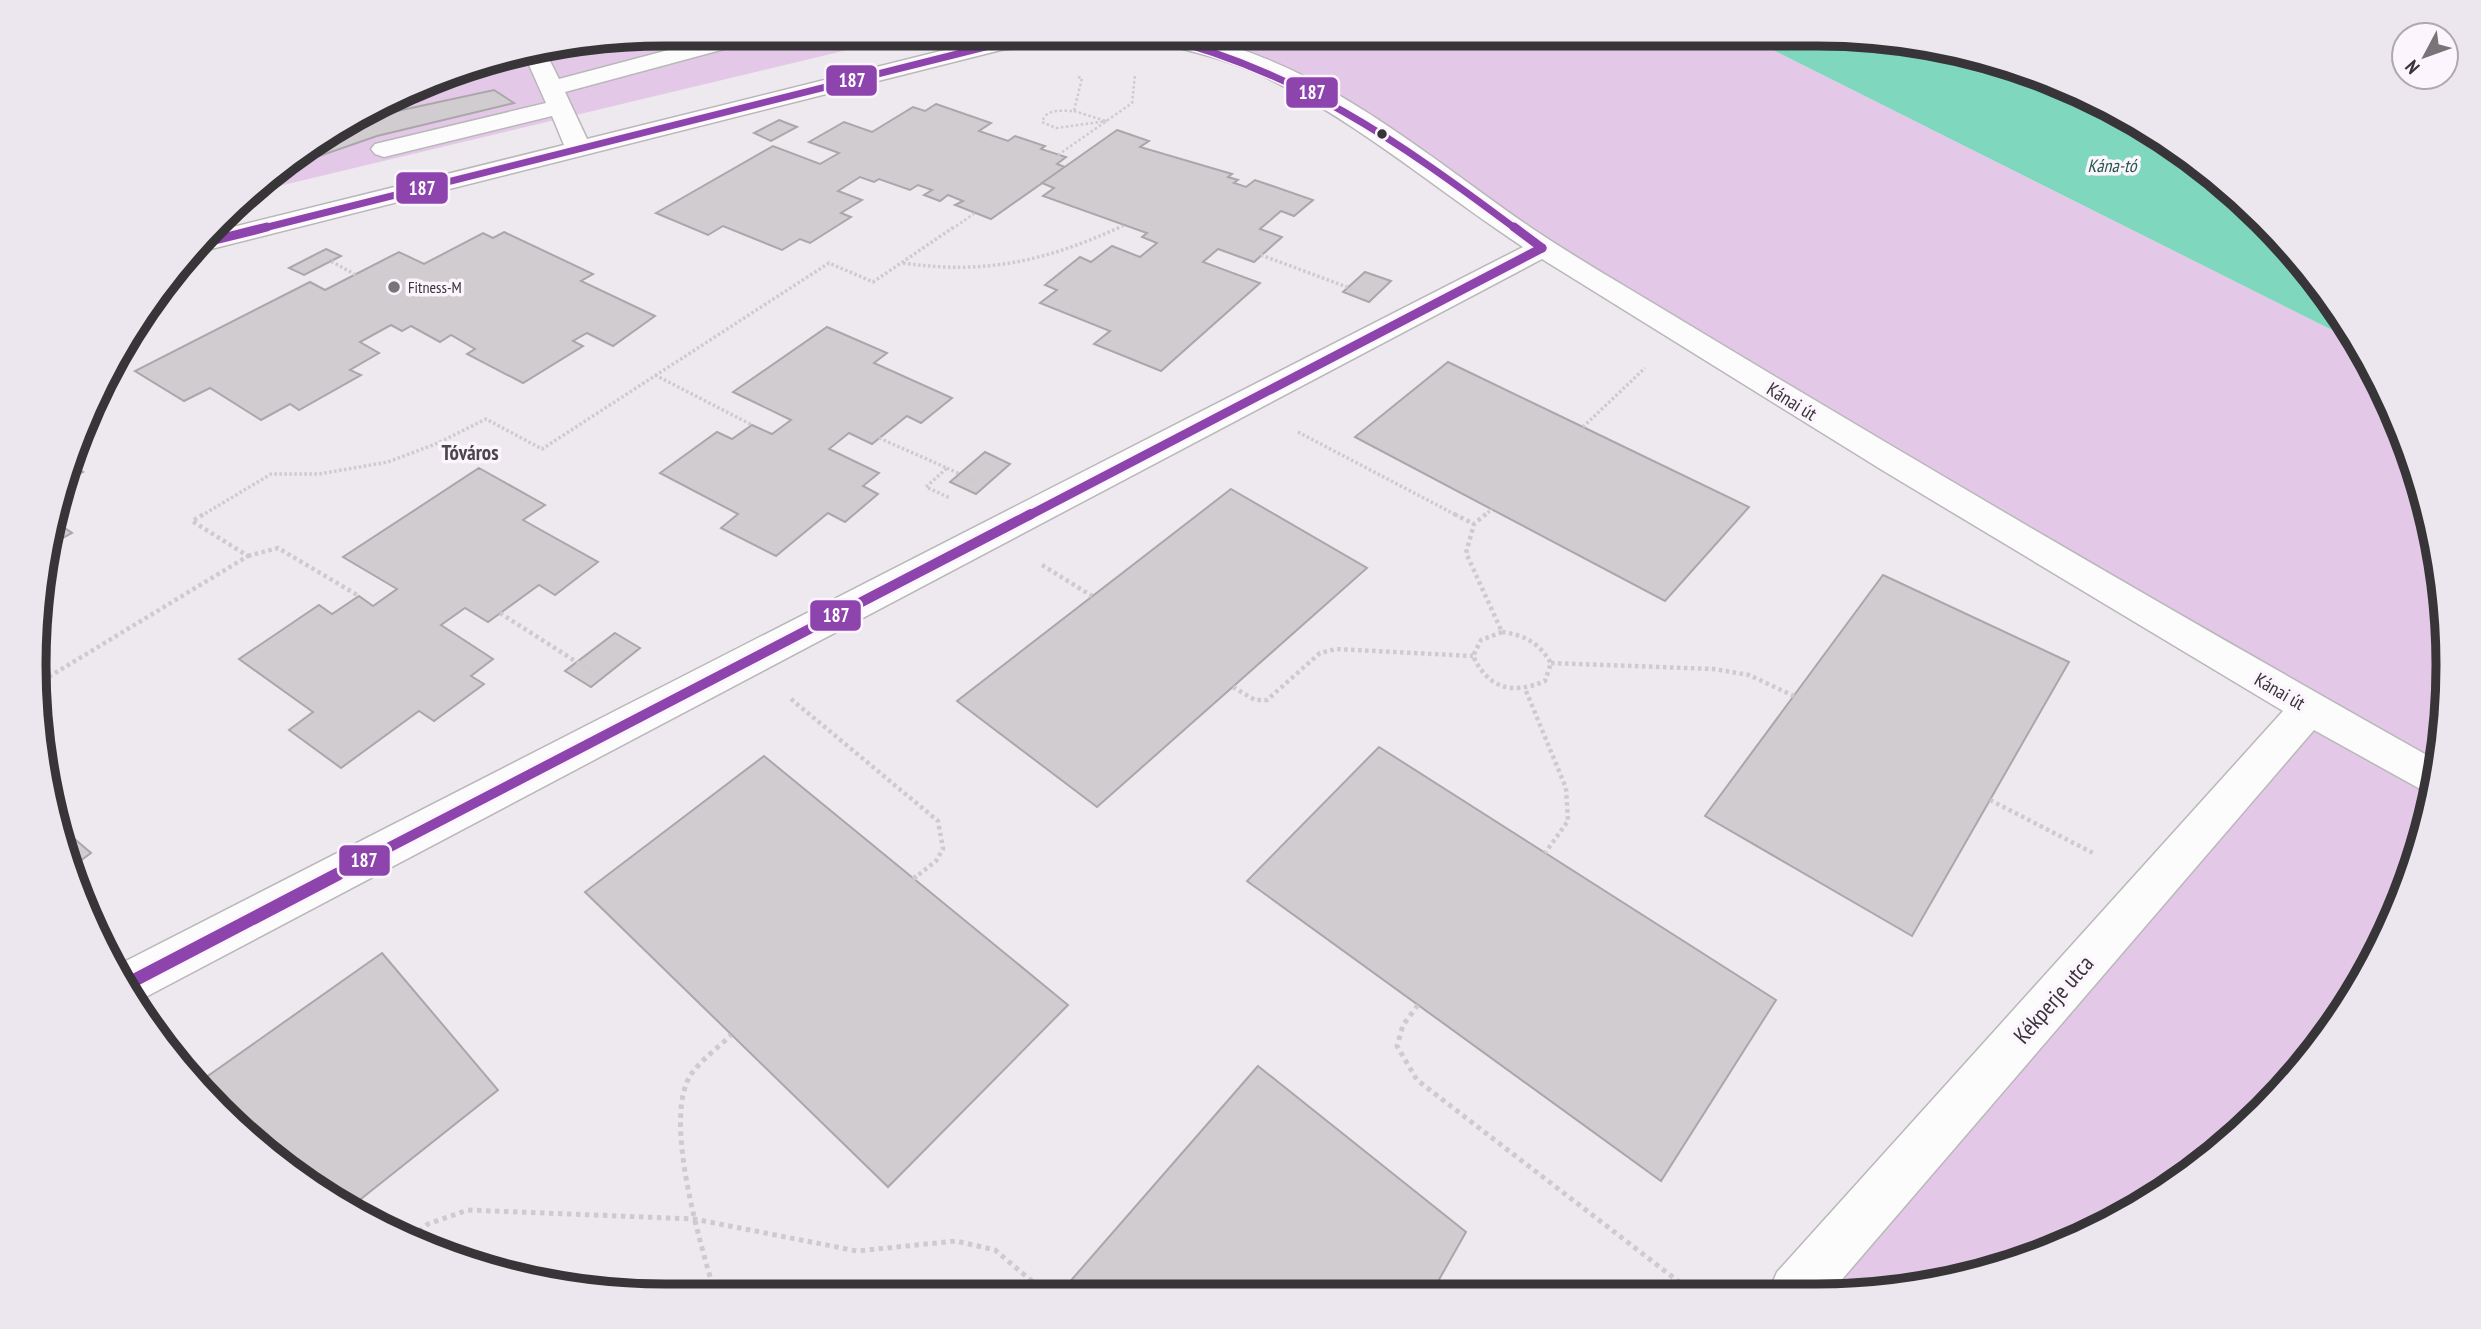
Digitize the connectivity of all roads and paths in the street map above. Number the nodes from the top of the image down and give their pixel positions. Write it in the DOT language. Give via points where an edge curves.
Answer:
graph roads {
  1 [pos="710,46"];
  2 [pos="989,46"];
  3 [pos="1200,46"];
  4 [pos="637,47"];
  5 [pos="538,59"];
  6 [pos="647,64"];
  7 [pos="1136,66"];
  8 [pos="1069,75"];
  9 [pos="556,98"];
  10 [pos="1074,111"];
  11 [pos="1107,121"];
  12 [pos="384,149"];
  13 [pos="579,149"];
  14 [pos="1058,155"];
  15 [pos="975,213"];
  16 [pos="1125,225"];
  17 [pos="214,240"];
  18 [pos="1542,248"];
  19 [pos="320,256"];
  20 [pos="1261,256"];
  21 [pos="902,263"];
  22 [pos="356,275"];
  23 [pos="1366,294"];
  24 [pos="1648,365"];
  25 [pos="654,374"];
  26 [pos="752,425"];
  27 [pos="1289,427"];
  28 [pos="1583,427"];
  29 [pos="879,438"];
  30 [pos="947,468"];
  31 [pos="988,487"];
  32 [pos="958,502"];
  33 [pos="1492,509"];
  34 [pos="1474,524"];
  35 [pos="248,556"];
  36 [pos="1037,562"];
  37 [pos="359,596"];
  38 [pos="1092,596"];
  39 [pos="500,613"];
  40 [pos="1502,632"];
  41 [pos="1473,656"];
  42 [pos="1551,663"];
  43 [pos="46,678"];
  44 [pos="601,678"];
  45 [pos="1233,687"];
  46 [pos="1526,691"];
  47 [pos="788,696"];
  48 [pos="1794,696"];
  49 [pos="2309,708"];
  50 [pos="2426,775"];
  51 [pos="1990,800"];
  52 [pos="1545,853"];
  53 [pos="2093,853"];
  54 [pos="913,879"];
  55 [pos="133,981"];
  56 [pos="1418,1005"];
  57 [pos="731,1035"];
  58 [pos="694,1219"];
  59 [pos="418,1232"];
  60 [pos="712,1284"];
  61 [pos="1035,1284"];
  62 [pos="1682,1284"];
  63 [pos="1803,1284"];
  1 -- 6 [label="street"];
  2 -- 13 [label="street"];
  3 -- 18 [label="street, Kánai út" via="1269,68 1314,92"];
  4 -- 6 [label="street"];
  5 -- 9 [label="street"];
  6 -- 9 [label="street"];
  7 -- 11 [label="path" via="1132,103"];
  8 -- 10 [label="path" via="1082,78"];
  9 -- 12 [label="street"];
  9 -- 13 [label="street"];
  10 -- 11 [label="path"];
  10 -- 11 [label="path" via="1052,111 1042,122 1056,128"];
  11 -- 14 [label="path"];
  13 -- 17 [label="street"];
  15 -- 21 [label="path"];
  16 -- 21 [label="path" via="1081,246 1003,268"];
  18 -- 49 [label="street, Kánai út" via="1880,455"];
  18 -- 55 [label="street"];
  19 -- 22 [label="path"];
  20 -- 23 [label="path"];
  21 -- 25 [label="path" via="873,282 829,264"];
  24 -- 28 [label="path"];
  25 -- 26 [label="path"];
  25 -- 35 [label="path" via="542,449 486,419 388,461 319,474 271,474 192,521"];
  27 -- 34 [label="path"];
  29 -- 30 [label="path"];
  30 -- 31 [label="path"];
  30 -- 32 [label="path" via="926,487"];
  33 -- 34 [label="path"];
  34 -- 40 [label="path" via="1466,553"];
  35 -- 37 [label="path" via="278,548"];
  35 -- 43 [label="path"];
  36 -- 38 [label="path"];
  39 -- 44 [label="path"];
  40 -- 41 [label="path" via="1481,640"];
  40 -- 42 [label="path" via="1524,635 1542,647"];
  41 -- 45 [label="path" via="1336,649 1320,653 1267,700 1255,700"];
  41 -- 46 [label="path" via="1480,675 1501,688"];
  42 -- 46 [label="path" via="1545,681"];
  42 -- 48 [label="path" via="1714,669 1749,675"];
  46 -- 52 [label="path" via="1566,789 1568,821"];
  47 -- 54 [label="path" via="938,821 947,839 943,854"];
  49 -- 50 [label="street, Kánai út"];
  49 -- 63 [label="street, Kékperje utca"];
  51 -- 53 [label="path"];
  56 -- 62 [label="path" via="1403,1025 1398,1046 1417,1080"];
  57 -- 58 [label="path" via="691,1074 679,1119"];
  58 -- 59 [label="path" via="468,1210"];
  58 -- 60 [label="path"];
  58 -- 61 [label="path" via="857,1251 956,1241 995,1250"];
}
